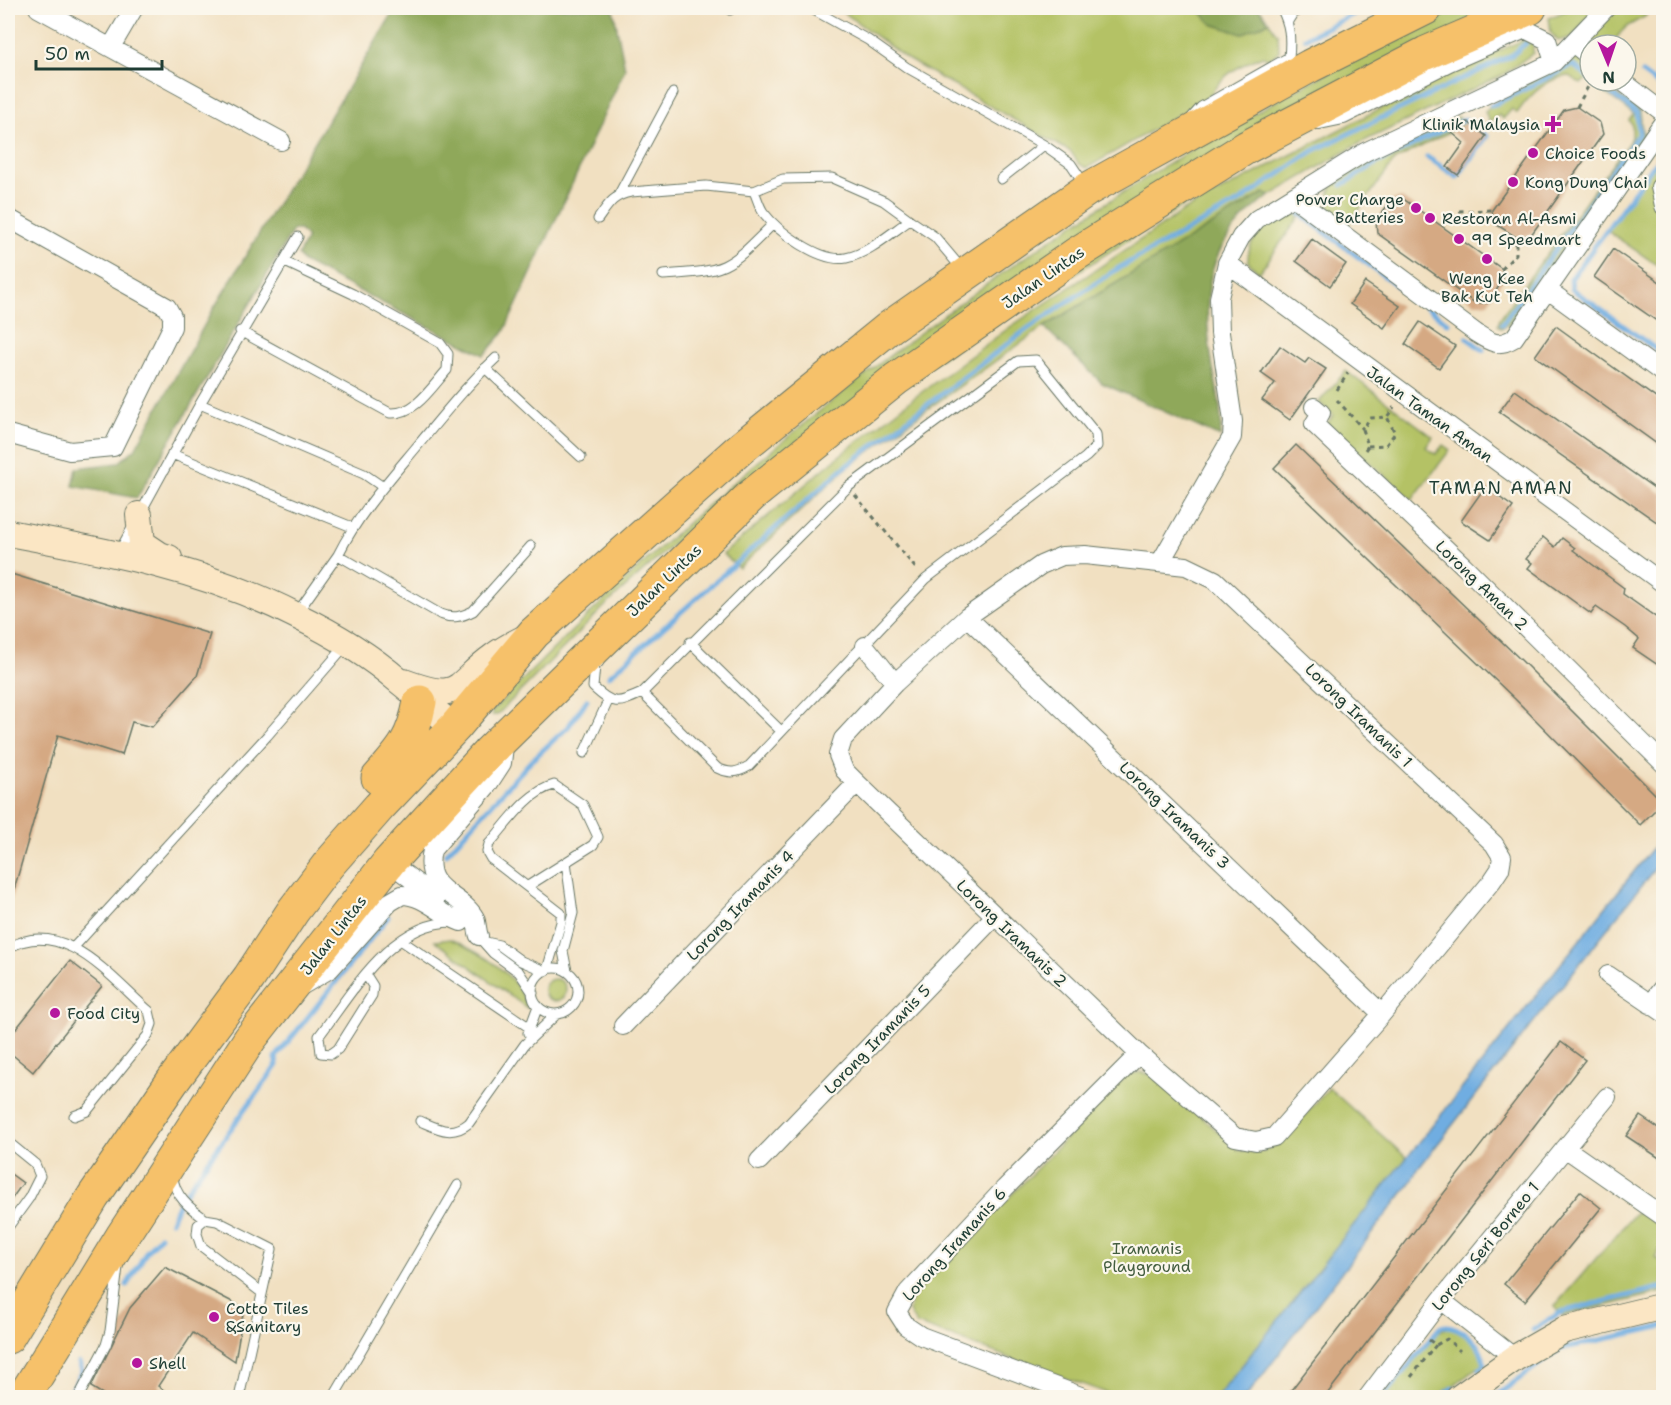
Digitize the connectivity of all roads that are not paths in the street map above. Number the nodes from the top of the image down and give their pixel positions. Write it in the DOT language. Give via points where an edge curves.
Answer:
graph roads {
  1 [pos="38,8"];
  2 [pos="134,8"];
  3 [pos="810,8"];
  4 [pos="1281,8"];
  5 [pos="1304,8"];
  6 [pos="1426,8"];
  7 [pos="1530,8"];
  8 [pos="1606,8"];
  9 [pos="1288,21"];
  10 [pos="1574,44"];
  11 [pos="111,47"];
  12 [pos="1578,47"];
  13 [pos="1554,62"];
  14 [pos="673,93"];
  15 [pos="1638,93"];
  16 [pos="1664,113"];
  17 [pos="1664,121"];
  18 [pos="1285,128"];
  19 [pos="281,141"];
  20 [pos="1168,143"];
  21 [pos="1044,145"];
  22 [pos="1001,179"];
  23 [pos="1664,186"];
  24 [pos="1088,189"];
  25 [pos="754,191"];
  26 [pos="619,194"];
  27 [pos="1294,198"];
  28 [pos="1664,206"];
  29 [pos="8,218"];
  30 [pos="598,219"];
  31 [pos="910,220"];
  32 [pos="773,224"];
  33 [pos="298,237"];
  34 [pos="285,262"];
  35 [pos="1227,263"];
  36 [pos="663,275"];
  37 [pos="966,276"];
  38 [pos="1548,290"];
  39 [pos="240,331"];
  40 [pos="496,358"];
  41 [pos="485,368"];
  42 [pos="1664,374"];
  43 [pos="200,404"];
  44 [pos="1314,407"];
  45 [pos="8,434"];
  46 [pos="172,454"];
  47 [pos="581,457"];
  48 [pos="383,487"];
  49 [pos="751,496"];
  50 [pos="139,515"];
  51 [pos="352,526"];
  52 [pos="8,532"];
  53 [pos="531,546"];
  54 [pos="119,553"];
  55 [pos="338,555"];
  56 [pos="1160,563"];
  57 [pos="213,579"];
  58 [pos="1664,584"];
  59 [pos="295,615"];
  60 [pos="967,616"];
  61 [pos="534,633"];
  62 [pos="690,642"];
  63 [pos="346,645"];
  64 [pos="865,646"];
  65 [pos="603,657"];
  66 [pos="895,683"];
  67 [pos="409,691"];
  68 [pos="642,693"];
  69 [pos="608,701"];
  70 [pos="455,726"];
  71 [pos="782,731"];
  72 [pos="506,736"];
  73 [pos="584,753"];
  74 [pos="1664,764"];
  75 [pos="857,783"];
  76 [pos="388,862"];
  77 [pos="566,862"];
  78 [pos="328,865"];
  79 [pos="528,886"];
  80 [pos="994,917"];
  81 [pos="461,922"];
  82 [pos="482,939"];
  83 [pos="402,941"];
  84 [pos="74,947"];
  85 [pos="8,948"];
  86 [pos="546,970"];
  87 [pos="567,971"];
  88 [pos="366,975"];
  89 [pos="1608,975"];
  90 [pos="1664,986"];
  91 [pos="533,993"];
  92 [pos="285,996"];
  93 [pos="538,1006"];
  94 [pos="1657,1009"];
  95 [pos="557,1014"];
  96 [pos="1382,1014"];
  97 [pos="623,1026"];
  98 [pos="530,1028"];
  99 [pos="525,1044"];
  100 [pos="1139,1054"];
  101 [pos="1607,1097"];
  102 [pos="74,1116"];
  103 [pos="420,1122"];
  104 [pos="1274,1137"];
  105 [pos="8,1142"];
  106 [pos="127,1148"];
  107 [pos="1565,1148"];
  108 [pos="172,1159"];
  109 [pos="759,1161"];
  110 [pos="458,1185"];
  111 [pos="1664,1217"];
  112 [pos="205,1219"];
  113 [pos="8,1227"];
  114 [pos="123,1235"];
  115 [pos="262,1293"];
  116 [pos="1441,1300"];
  117 [pos="1664,1306"];
  118 [pos="8,1337"];
  119 [pos="1515,1358"];
  120 [pos="1050,1392"];
  121 [pos="23,1398"];
  122 [pos="78,1398"];
  123 [pos="239,1398"];
  124 [pos="333,1398"];
  125 [pos="1086,1398"];
  126 [pos="1367,1398"];
  127 [pos="1459,1398"];
  1 -- 11 [label="street"];
  2 -- 11 [label="street"];
  3 -- 21 [label="lane" via="868,40 906,68"];
  4 -- 9 [label="lane"];
  5 -- 9 [label="lane" via="1293,13"];
  6 -- 20 [label="highway"];
  7 -- 18 [label="highway, Jalan Lintas" via="1426,53"];
  8 -- 10 [label="street"];
  9 -- 20 [label="lane" via="1289,57 1201,107"];
  10 -- 12 [label="street"];
  10 -- 13 [label="street"];
  11 -- 19 [label="street"];
  13 -- 18 [label="street" via="1547,40 1525,29 1449,62 1343,116"];
  13 -- 27 [label="street" via="1365,152"];
  14 -- 26 [label="lane"];
  15 -- 16 [label="street"];
  17 -- 38 [label="street"];
  18 -- 49 [label="highway, Jalan Lintas" via="1247,147 1076,254 896,379"];
  20 -- 24 [label="highway"];
  21 -- 22 [label="lane"];
  21 -- 24 [label="lane" via="1071,164"];
  23 -- 28 [label="street" via="1660,187"];
  24 -- 37 [label="highway"];
  25 -- 26 [label="lane" via="706,186"];
  25 -- 31 [label="lane" via="783,179 832,178 884,201"];
  25 -- 32 [label="lane" via="761,210"];
  26 -- 30 [label="lane"];
  27 -- 35 [label="street" via="1257,219 1241,237"];
  27 -- 38 [label="street" via="1496,345 1514,338"];
  29 -- 45 [label="street" via="167,306 172,316 172,327 113,447 70,451"];
  31 -- 32 [label="lane" via="854,256 836,259 817,254"];
  31 -- 37 [label="lane" via="935,237"];
  32 -- 36 [label="lane" via="722,269"];
  33 -- 34 [label="lane"];
  34 -- 39 [label="lane"];
  34 -- 39 [label="lane" via="353,294 440,343 448,354 447,370 412,409 390,413"];
  35 -- 56 [label="street" via="1219,298 1220,333 1232,437"];
  35 -- 58 [label="street, Jalan Taman Aman"];
  37 -- 61 [label="highway" via="890,327 818,385"];
  38 -- 42 [label="street"];
  39 -- 43 [label="lane"];
  40 -- 41 [label="lane"];
  41 -- 47 [label="lane"];
  41 -- 48 [label="lane"];
  43 -- 46 [label="lane"];
  43 -- 48 [label="lane" via="364,474"];
  44 -- 74 [label="street, Lorong Aman 2" via="1322,413 1314,424"];
  46 -- 50 [label="lane"];
  46 -- 51 [label="lane"];
  48 -- 51 [label="lane"];
  49 -- 70 [label="highway" via="727,504 664,558 484,736 472,738"];
  49 -- 72 [label="highway, Jalan Lintas" via="657,595"];
  50 -- 54 [label="lane"];
  50 -- 57 [label="street" via="142,543"];
  51 -- 55 [label="lane"];
  52 -- 54 [label="street"];
  53 -- 55 [label="lane" via="473,610 450,618"];
  54 -- 57 [label="street"];
  55 -- 59 [label="lane"];
  56 -- 60 [label="street, Lorong Iramanis 1" via="1062,556 1041,565"];
  56 -- 96 [label="street, Lorong Iramanis 1" via="1186,566 1215,580 1477,828 1502,857 1492,881"];
  57 -- 59 [label="street"];
  59 -- 63 [label="street"];
  60 -- 66 [label="street, Lorong Iramanis 1"];
  60 -- 96 [label="street, Lorong Iramanis 3"];
  61 -- 67 [label="street" via="493,656 461,687 445,692"];
  61 -- 70 [label="highway"];
  62 -- 64 [label="lane" via="848,487 1018,361 1036,360 1096,434 1097,447 926,579"];
  62 -- 68 [label="lane"];
  62 -- 71 [label="lane"];
  63 -- 67 [label="street"];
  63 -- 84 [label="lane"];
  64 -- 66 [label="street"];
  64 -- 71 [label="lane"];
  65 -- 69 [label="lane" via="595,666 593,687"];
  66 -- 75 [label="street, Lorong Iramanis 2" via="843,739 838,755 844,770"];
  67 -- 70 [label="street"];
  67 -- 78 [label="highway" via="414,730 348,821"];
  68 -- 69 [label="lane" via="623,702"];
  68 -- 71 [label="lane" via="717,768 727,773 738,773 749,766"];
  69 -- 73 [label="lane"];
  70 -- 78 [label="highway"];
  72 -- 76 [label="highway, Jalan Lintas"];
  72 -- 82 [label="street" via="502,763 432,850 429,861 440,887 475,917"];
  75 -- 80 [label="street, Lorong Iramanis 2"];
  75 -- 97 [label="street, Lorong Iramanis 4"];
  76 -- 81 [label="street"];
  76 -- 92 [label="highway, Jalan Lintas"];
  76 -- 106 [label="highway" via="358,862 348,872 180,1094"];
  77 -- 79 [label="lane"];
  77 -- 79 [label="lane" via="598,837 583,805 554,785 543,788 526,803 489,844 491,860"];
  77 -- 87 [label="lane" via="573,913 564,951"];
  78 -- 106 [label="highway"];
  79 -- 86 [label="lane" via="561,913"];
  80 -- 100 [label="street, Lorong Iramanis 2"];
  80 -- 109 [label="street, Lorong Iramanis 5"];
  81 -- 82 [label="lane"];
  81 -- 83 [label="lane" via="430,925"];
  81 -- 92 [label="street" via="444,916 420,898 402,895 390,902 330,969"];
  82 -- 86 [label="lane"];
  82 -- 91 [label="lane" via="519,972"];
  83 -- 88 [label="lane"];
  83 -- 98 [label="lane"];
  84 -- 85 [label="lane" via="43,938 27,939"];
  84 -- 102 [label="lane" via="149,1011 152,1023 148,1035 87,1112"];
  86 -- 87 [label="lane"];
  86 -- 91 [label="lane" via="536,979"];
  87 -- 95 [label="lane" via="576,982 578,996 570,1008"];
  88 -- 88 [label="lane" via="319,1036 321,1053 338,1050 372,995 373,986"];
  89 -- 94 [label="street"];
  90 -- 94 [label="street"];
  91 -- 93 [label="lane"];
  92 -- 108 [label="highway, Jalan Lintas" via="250,1039"];
  93 -- 95 [label="lane"];
  93 -- 98 [label="lane"];
  95 -- 99 [label="lane"];
  96 -- 104 [label="street, Lorong Iramanis 1"];
  98 -- 99 [label="lane"];
  99 -- 103 [label="lane" via="460,1130 447,1132"];
  100 -- 104 [label="street, Lorong Iramanis 2" via="1235,1137 1256,1141"];
  100 -- 120 [label="street, Lorong Iramanis 6" via="1005,1188 908,1292 897,1312 906,1326 921,1336"];
  101 -- 107 [label="street, Lorong Seri Borneo 1"];
  105 -- 113 [label="lane" via="35,1164 40,1176"];
  106 -- 118 [label="highway"];
  107 -- 111 [label="street"];
  107 -- 116 [label="street, Lorong Seri Borneo 1"];
  108 -- 112 [label="lane" via="173,1186"];
  108 -- 114 [label="highway, Jalan Lintas"];
  110 -- 124 [label="lane"];
  112 -- 115 [label="lane" via="198,1225 201,1246"];
  112 -- 115 [label="lane" via="217,1221 272,1250"];
  114 -- 121 [label="highway, Jalan Lintas"];
  114 -- 122 [label="lane" via="110,1330"];
  115 -- 123 [label="lane"];
  116 -- 119 [label="street"];
  116 -- 126 [label="street, Lorong Seri Borneo 1"];
  117 -- 119 [label="street" via="1564,1330"];
  119 -- 127 [label="street"];
  120 -- 125 [label="street, Lorong Iramanis 6"];
}
